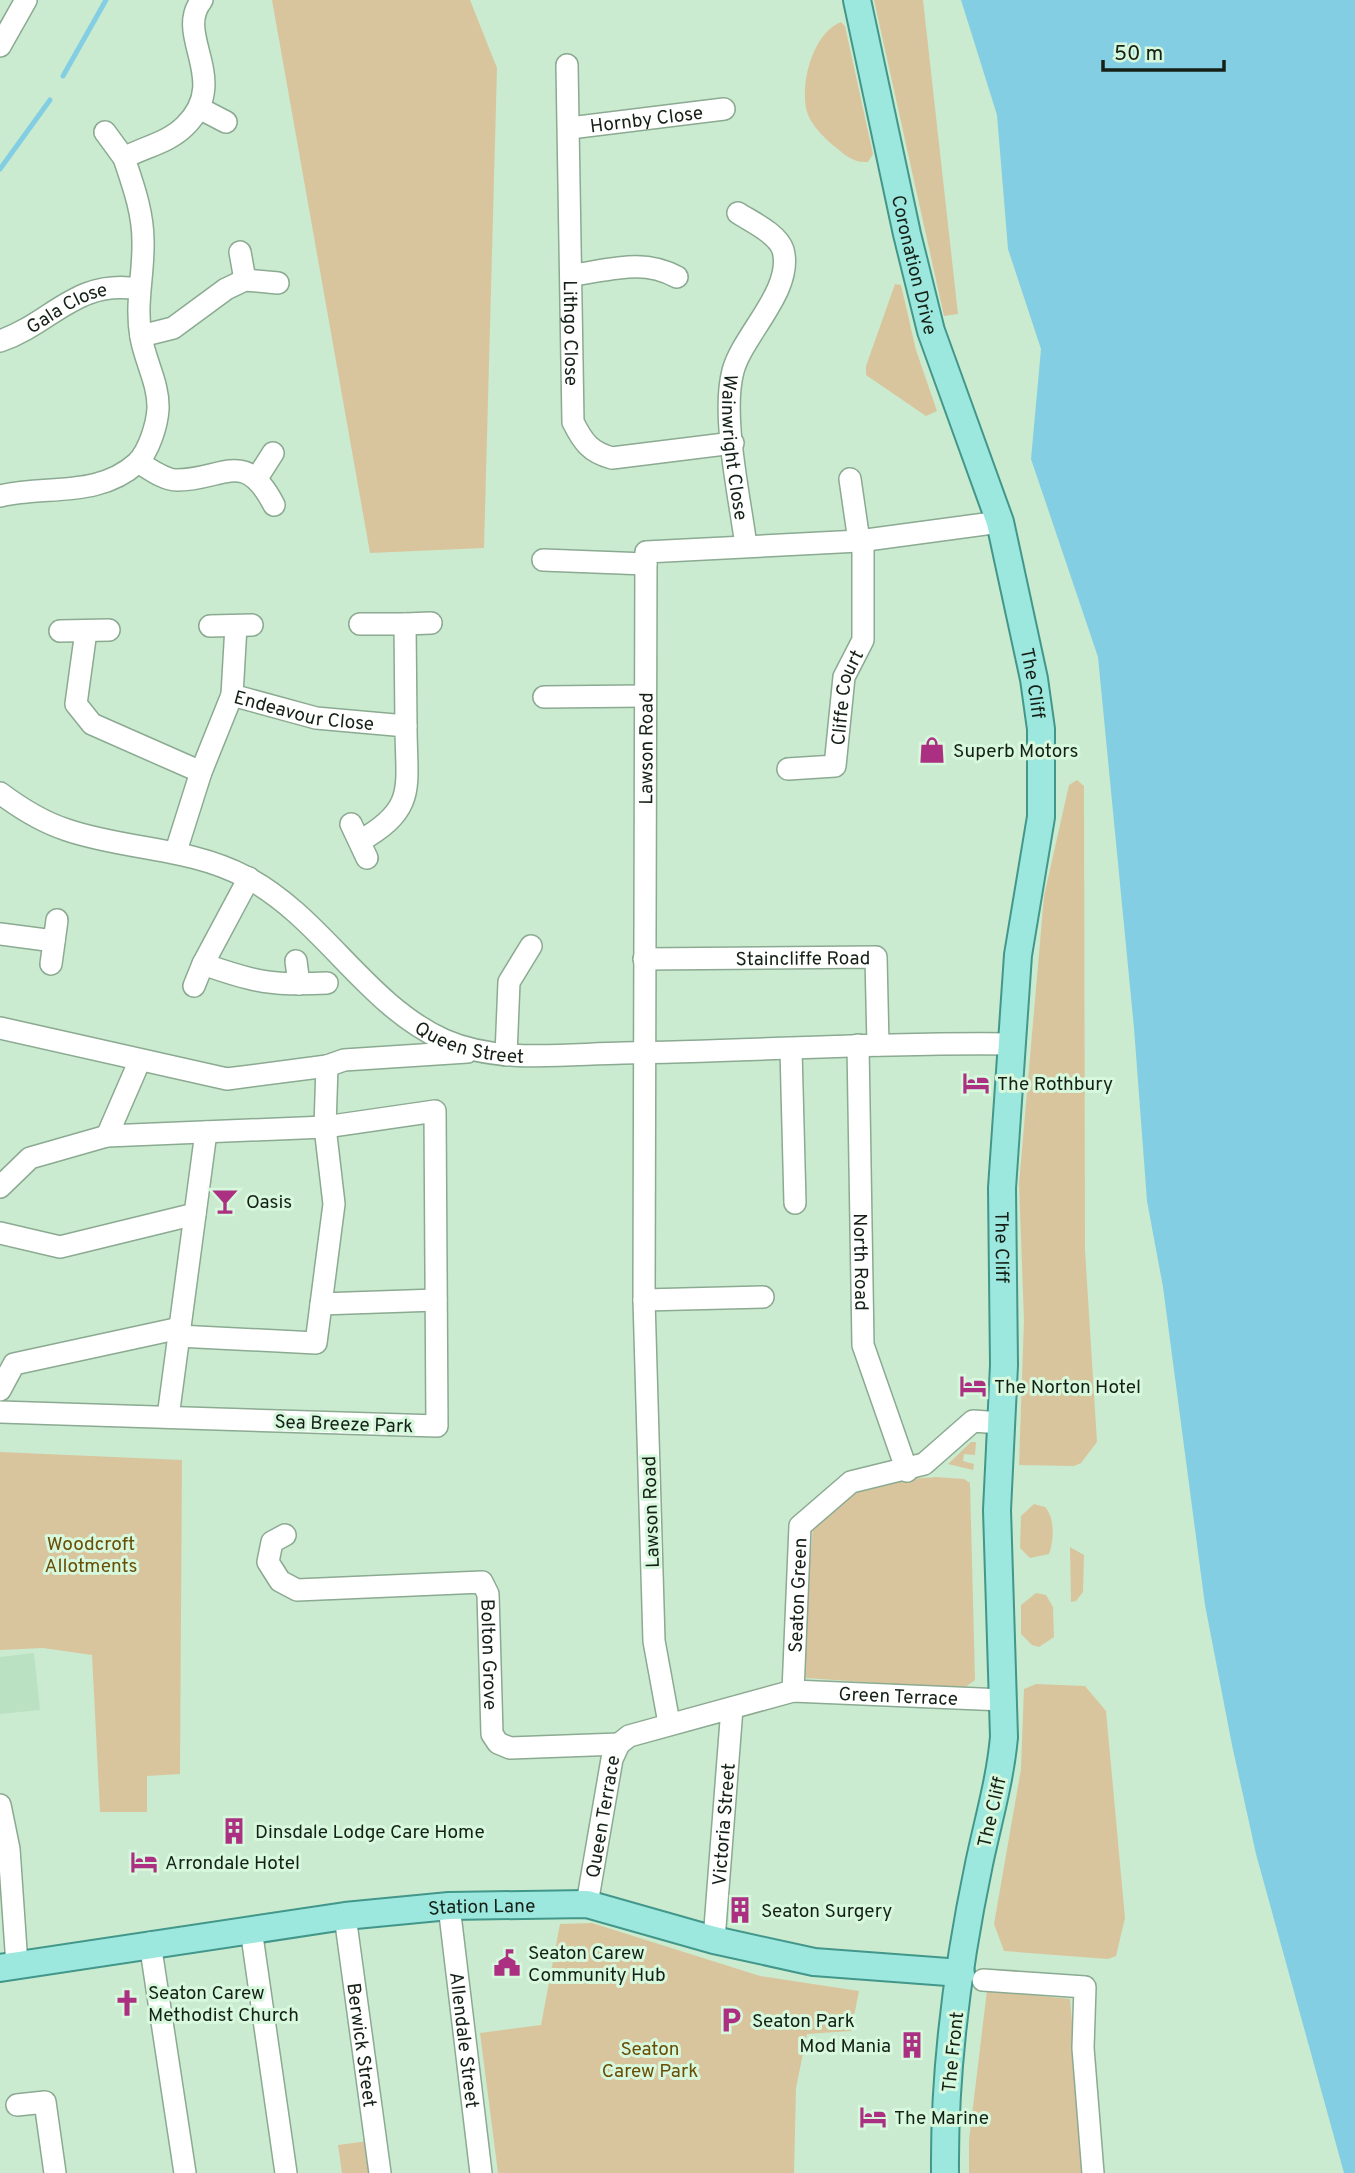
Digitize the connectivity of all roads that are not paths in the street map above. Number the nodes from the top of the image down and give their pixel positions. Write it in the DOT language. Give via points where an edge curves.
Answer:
graph roads {
  1 [pos="26,0"];
  2 [pos="857,0"];
  3 [pos="194,2"];
  4 [pos="0,46"];
  5 [pos="567,65"];
  6 [pos="199,108"];
  7 [pos="724,109"];
  8 [pos="226,122"];
  9 [pos="570,128"];
  10 [pos="104,132"];
  11 [pos="124,159"];
  12 [pos="738,213"];
  13 [pos="240,252"];
  14 [pos="573,275"];
  15 [pos="677,277"];
  16 [pos="245,280"];
  17 [pos="278,283"];
  18 [pos="138,289"];
  19 [pos="141,336"];
  20 [pos="0,341"];
  21 [pos="733,443"];
  22 [pos="273,453"];
  23 [pos="138,462"];
  24 [pos="257,478"];
  25 [pos="850,479"];
  26 [pos="0,496"];
  27 [pos="274,505"];
  28 [pos="1000,522"];
  29 [pos="861,541"];
  30 [pos="746,546"];
  31 [pos="543,560"];
  32 [pos="646,564"];
  33 [pos="430,623"];
  34 [pos="360,624"];
  35 [pos="405,624"];
  36 [pos="209,626"];
  37 [pos="109,630"];
  38 [pos="60,631"];
  39 [pos="86,631"];
  40 [pos="232,695"];
  41 [pos="645,696"];
  42 [pos="544,697"];
  43 [pos="406,726"];
  44 [pos="788,769"];
  45 [pos="201,772"];
  46 [pos="0,793"];
  47 [pos="359,841"];
  48 [pos="176,851"];
  49 [pos="249,878"];
  50 [pos="57,920"];
  51 [pos="0,934"];
  52 [pos="54,941"];
  53 [pos="531,946"];
  54 [pos="644,959"];
  55 [pos="296,961"];
  56 [pos="51,964"];
  57 [pos="203,964"];
  58 [pos="327,983"];
  59 [pos="299,984"];
  60 [pos="194,986"];
  61 [pos="0,1028"];
  62 [pos="1012,1044"];
  63 [pos="868,1045"];
  64 [pos="791,1050"];
  65 [pos="477,1052"];
  66 [pos="643,1053"];
  67 [pos="506,1055"];
  68 [pos="141,1060"];
  69 [pos="327,1066"];
  70 [pos="325,1127"];
  71 [pos="206,1132"];
  72 [pos="107,1136"];
  73 [pos="0,1187"];
  74 [pos="795,1203"];
  75 [pos="195,1214"];
  76 [pos="0,1233"];
  77 [pos="763,1297"];
  78 [pos="436,1300"];
  79 [pos="644,1300"];
  80 [pos="321,1304"];
  81 [pos="179,1332"];
  82 [pos="0,1390"];
  83 [pos="0,1412"];
  84 [pos="168,1417"];
  85 [pos="1002,1423"];
  86 [pos="907,1471"];
  87 [pos="285,1535"];
  88 [pos="793,1691"];
  89 [pos="1003,1700"];
  90 [pos="732,1708"];
  91 [pos="669,1723"];
  92 [pos="619,1744"];
  93 [pos="0,1805"];
  94 [pos="587,1904"];
  95 [pos="449,1906"];
  96 [pos="345,1916"];
  97 [pos="251,1929"];
  98 [pos="714,1940"];
  99 [pos="150,1943"];
  100 [pos="8,1967"];
  101 [pos="972,1977"];
  102 [pos="17,2105"];
  103 [pos="55,2173"];
  104 [pos="186,2173"];
  105 [pos="286,2173"];
  106 [pos="380,2173"];
  107 [pos="481,2173"];
  108 [pos="945,2173"];
  109 [pos="1093,2173"];
  1 -- 4 [label="street"];
  2 -- 28 [label="main road, Coronation Drive" via="932,331"];
  3 -- 6 [label="street" via="192,27 204,65"];
  5 -- 9 [label="street, Lithgo Close"];
  6 -- 8 [label="street"];
  6 -- 11 [label="street" via="184,127 163,142"];
  7 -- 9 [label="street, Hornby Close"];
  9 -- 14 [label="street, Lithgo Close"];
  10 -- 11 [label="street, Gala Close"];
  11 -- 18 [label="street, Gala Close" via="140,210 143,242"];
  12 -- 21 [label="street, Wainwright Close" via="774,237 782,247 785,264 781,281 733,370"];
  13 -- 16 [label="street"];
  14 -- 15 [label="street" via="644,266 659,267"];
  14 -- 21 [label="street, Lithgo Close" via="571,406 583,442 594,453 612,458"];
  16 -- 17 [label="street"];
  16 -- 19 [label="street" via="173,328"];
  18 -- 19 [label="street, Gala Close"];
  18 -- 20 [label="street, Gala Close" via="120,286 88,292 22,333"];
  19 -- 23 [label="street, Gala Close" via="158,409"];
  21 -- 30 [label="street, Wainwright Close"];
  22 -- 24 [label="street"];
  23 -- 24 [label="street" via="175,480 216,471"];
  23 -- 26 [label="street" via="89,488"];
  24 -- 27 [label="street"];
  25 -- 29 [label="street"];
  28 -- 29 [label="street"];
  28 -- 62 [label="main road, The Cliff" via="1034,680 1043,776 1041,817 1018,955"];
  29 -- 30 [label="street"];
  29 -- 44 [label="street, Cliffe Court" via="863,640 844,677 835,766"];
  30 -- 32 [label="street" via="646,552"];
  31 -- 32 [label="street"];
  32 -- 41 [label="street, Lawson Road"];
  33 -- 35 [label="street"];
  34 -- 35 [label="street"];
  35 -- 43 [label="street"];
  36 -- 40 [label="street" via="244,626"];
  37 -- 39 [label="street"];
  38 -- 39 [label="street"];
  39 -- 45 [label="street" via="76,704 81,713 92,724"];
  40 -- 43 [label="street, Endeavour Close" via="316,718"];
  40 -- 45 [label="street, Endeavour Close"];
  41 -- 42 [label="street"];
  41 -- 54 [label="street, Lawson Road"];
  43 -- 47 [label="street" via="401,807 384,827"];
  45 -- 48 [label="street, Endeavour Close"];
  46 -- 48 [label="street, Queen Street" via="23,811 65,830"];
  48 -- 49 [label="street, Queen Street"];
  49 -- 57 [label="street"];
  49 -- 65 [label="street, Queen Street" via="286,905 413,1022"];
  50 -- 52 [label="street"];
  51 -- 52 [label="street"];
  52 -- 56 [label="street"];
  53 -- 67 [label="street" via="509,982"];
  54 -- 63 [label="street, Staincliffe Road" via="876,957"];
  54 -- 66 [label="street, Lawson Road"];
  55 -- 59 [label="street"];
  57 -- 59 [label="street" via="253,982"];
  57 -- 60 [label="street"];
  58 -- 59 [label="street"];
  61 -- 68 [label="street"];
  62 -- 63 [label="street, Queen Street"];
  62 -- 85 [label="main road, The Cliff" via="1002,1188"];
  63 -- 64 [label="street, Queen Street"];
  63 -- 86 [label="street, North Road" via="863,1345"];
  64 -- 66 [label="street, Queen Street"];
  64 -- 74 [label="street"];
  65 -- 67 [label="street, Queen Street"];
  65 -- 69 [label="street" via="344,1060"];
  66 -- 67 [label="street, Queen Street"];
  66 -- 79 [label="street, Lawson Road"];
  68 -- 69 [label="street" via="227,1079"];
  68 -- 72 [label="street"];
  69 -- 70 [label="street"];
  70 -- 71 [label="street, Sea Breeze Park"];
  70 -- 78 [label="street, Sea Breeze Park" via="435,1111"];
  70 -- 80 [label="street" via="334,1204"];
  71 -- 72 [label="street, Sea Breeze Park"];
  71 -- 75 [label="street"];
  72 -- 73 [label="street, Sea Breeze Park" via="30,1158"];
  75 -- 76 [label="street" via="60,1247"];
  75 -- 81 [label="street"];
  77 -- 79 [label="street"];
  78 -- 80 [label="street"];
  78 -- 84 [label="street, Sea Breeze Park" via="437,1426"];
  79 -- 91 [label="street, Lawson Road" via="654,1641"];
  80 -- 81 [label="street" via="316,1343"];
  81 -- 82 [label="street" via="14,1364"];
  81 -- 84 [label="street"];
  83 -- 84 [label="street, Sea Breeze Park"];
  85 -- 86 [label="street, Seaton Green" via="973,1422 924,1464"];
  85 -- 89 [label="main road, The Cliff" via="997,1510"];
  86 -- 88 [label="street, Seaton Green" via="851,1482 800,1526"];
  87 -- 92 [label="street, Bolton Grove" via="272,1542 268,1562 280,1581 297,1590 482,1582 488,1594 492,1734 498,1743 510,1748"];
  88 -- 89 [label="street, Green Terrace"];
  88 -- 90 [label="street, Green Terrace"];
  89 -- 101 [label="main road, The Cliff" via="1001,1769 979,1865"];
  90 -- 91 [label="street, Queen Terrace"];
  90 -- 98 [label="street, Victoria Street"];
  91 -- 92 [label="street, Queen Terrace" via="629,1736"];
  92 -- 94 [label="street, Queen Terrace" via="612,1759"];
  93 -- 100 [label="street" via="9,1849"];
  94 -- 95 [label="main road, Station Lane"];
  94 -- 98 [label="main road, Station Lane"];
  95 -- 96 [label="main road, Station Lane"];
  95 -- 107 [label="street, Allendale Street"];
  96 -- 97 [label="main road, Station Lane"];
  96 -- 106 [label="street, Berwick Street"];
  97 -- 99 [label="main road, Station Lane"];
  97 -- 105 [label="street"];
  98 -- 101 [label="main road, Station Lane" via="814,1962"];
  99 -- 100 [label="main road, Station Lane"];
  99 -- 104 [label="street"];
  101 -- 108 [label="main road, The Front" via="950,2060"];
  101 -- 109 [label="street" via="1085,1987 1083,2048"];
  102 -- 103 [label="street" via="45,2102"];
}
